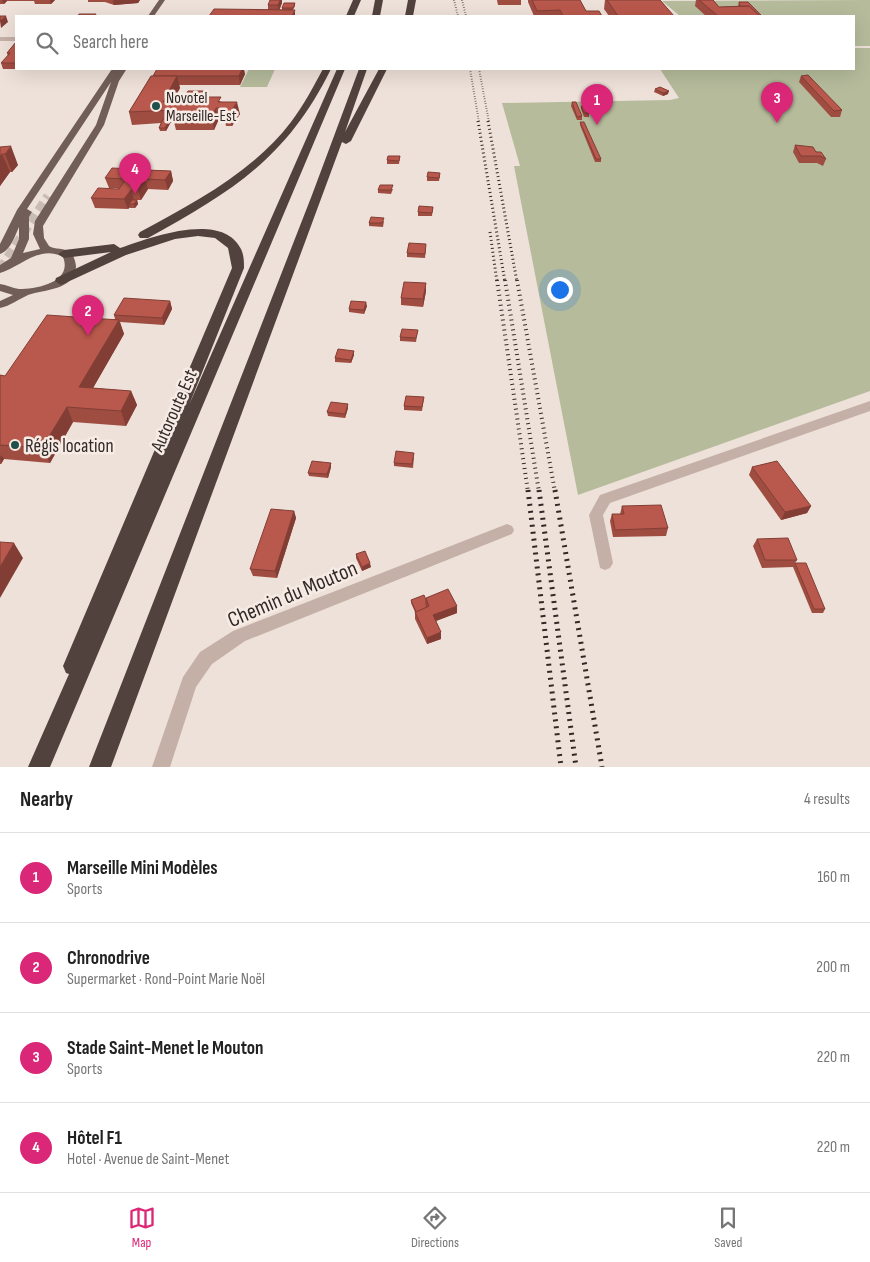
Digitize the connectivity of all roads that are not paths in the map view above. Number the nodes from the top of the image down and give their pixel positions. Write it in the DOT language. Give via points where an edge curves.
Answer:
graph roads {
  1 [pos="162,0"];
  2 [pos="168,0"];
  3 [pos="357,0"];
  4 [pos="362,0"];
  5 [pos="379,0"];
  6 [pos="412,0"];
  7 [pos="152,15"];
  8 [pos="158,15"];
  9 [pos="350,15"];
  10 [pos="358,15"];
  11 [pos="376,15"];
  12 [pos="409,15"];
  13 [pos="0,39"];
  14 [pos="15,39"];
  15 [pos="115,70"];
  16 [pos="122,70"];
  17 [pos="327,70"];
  18 [pos="341,70"];
  19 [pos="363,70"];
  20 [pos="382,70"];
  21 [pos="116,81"];
  22 [pos="38,187"];
  23 [pos="318,195"];
  24 [pos="48,196"];
  25 [pos="0,251"];
  26 [pos="49,251"];
  27 [pos="64,254"];
  28 [pos="16,258"];
  29 [pos="0,270"];
  30 [pos="61,281"];
  31 [pos="0,287"];
  32 [pos="26,293"];
  33 [pos="0,305"];
  34 [pos="870,406"];
  35 [pos="507,530"];
  36 [pos="606,563"];
  37 [pos="31,767"];
  38 [pos="39,767"];
  39 [pos="100,767"];
  40 [pos="161,767"];
  1 -- 7 [label="main road"];
  2 -- 8 [label="main road"];
  3 -- 9 [label="highway"];
  4 -- 10 [label="highway"];
  5 -- 11 [label="highway"];
  6 -- 12 [label="highway"];
  13 -- 14 [label="street"];
  15 -- 22 [label="main road"];
  16 -- 21 [label="main road"];
  17 -- 27 [label="highway" via="295,126 255,166 197,206 134,240 114,248"];
  18 -- 38 [label="highway, Autoroute Est"];
  19 -- 23 [label="highway"];
  20 -- 23 [label="highway"];
  21 -- 24 [label="main road"];
  21 -- 26 [label="main road" via="100,125 40,221 39,241"];
  22 -- 25 [label="main road" via="17,217 12,235"];
  22 -- 28 [label="main road" via="24,217 24,239"];
  23 -- 39 [label="highway"];
  26 -- 27 [label="main road"];
  26 -- 28 [label="main road"];
  27 -- 30 [label="main road" via="72,266"];
  28 -- 29 [label="main road"];
  30 -- 32 [label="main road"];
  30 -- 37 [label="highway" via="98,261 164,236 181,233 209,233 222,238 233,246 237,257 238,268"];
  31 -- 32 [label="main road"];
  32 -- 33 [label="main road"];
  34 -- 36 [label="street" via="605,499 596,515"];
  35 -- 40 [label="street, Chemin du Mouton" via="239,636 206,658 189,683"];
}
